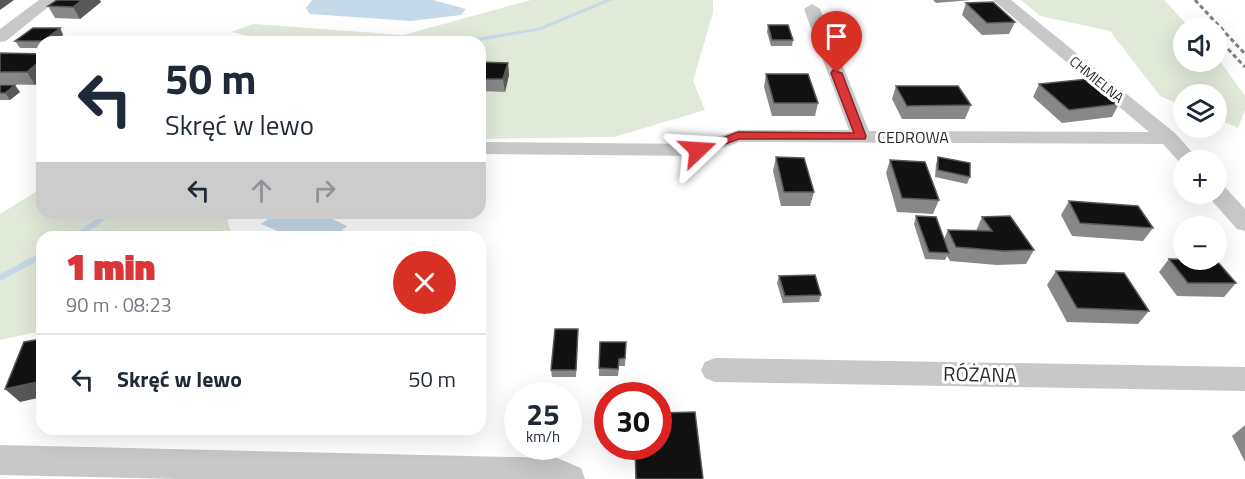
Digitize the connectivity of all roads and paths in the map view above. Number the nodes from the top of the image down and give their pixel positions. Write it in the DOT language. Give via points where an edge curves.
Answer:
graph roads {
  1 [pos="49,0"];
  2 [pos="1001,0"];
  3 [pos="812,9"];
  4 [pos="0,37"];
  5 [pos="861,136"];
  6 [pos="1169,138"];
  7 [pos="486,148"];
  8 [pos="1180,150"];
  9 [pos="1227,203"];
  10 [pos="1245,223"];
  11 [pos="715,370"];
  12 [pos="1245,379"];
  13 [pos="0,460"];
  14 [pos="563,476"];
  1 -- 4 [label="street"];
  2 -- 6 [label="street, CHMIELNA"];
  3 -- 5 [label="street"];
  5 -- 6 [label="street, CEDROWA"];
  5 -- 7 [label="street, CEDROWA" via="738,136 698,150"];
  6 -- 8 [label="street, CHMIELNA"];
  9 -- 10 [label="street"];
  11 -- 12 [label="street, RÓŻANA"];
  13 -- 14 [label="street"];
}
